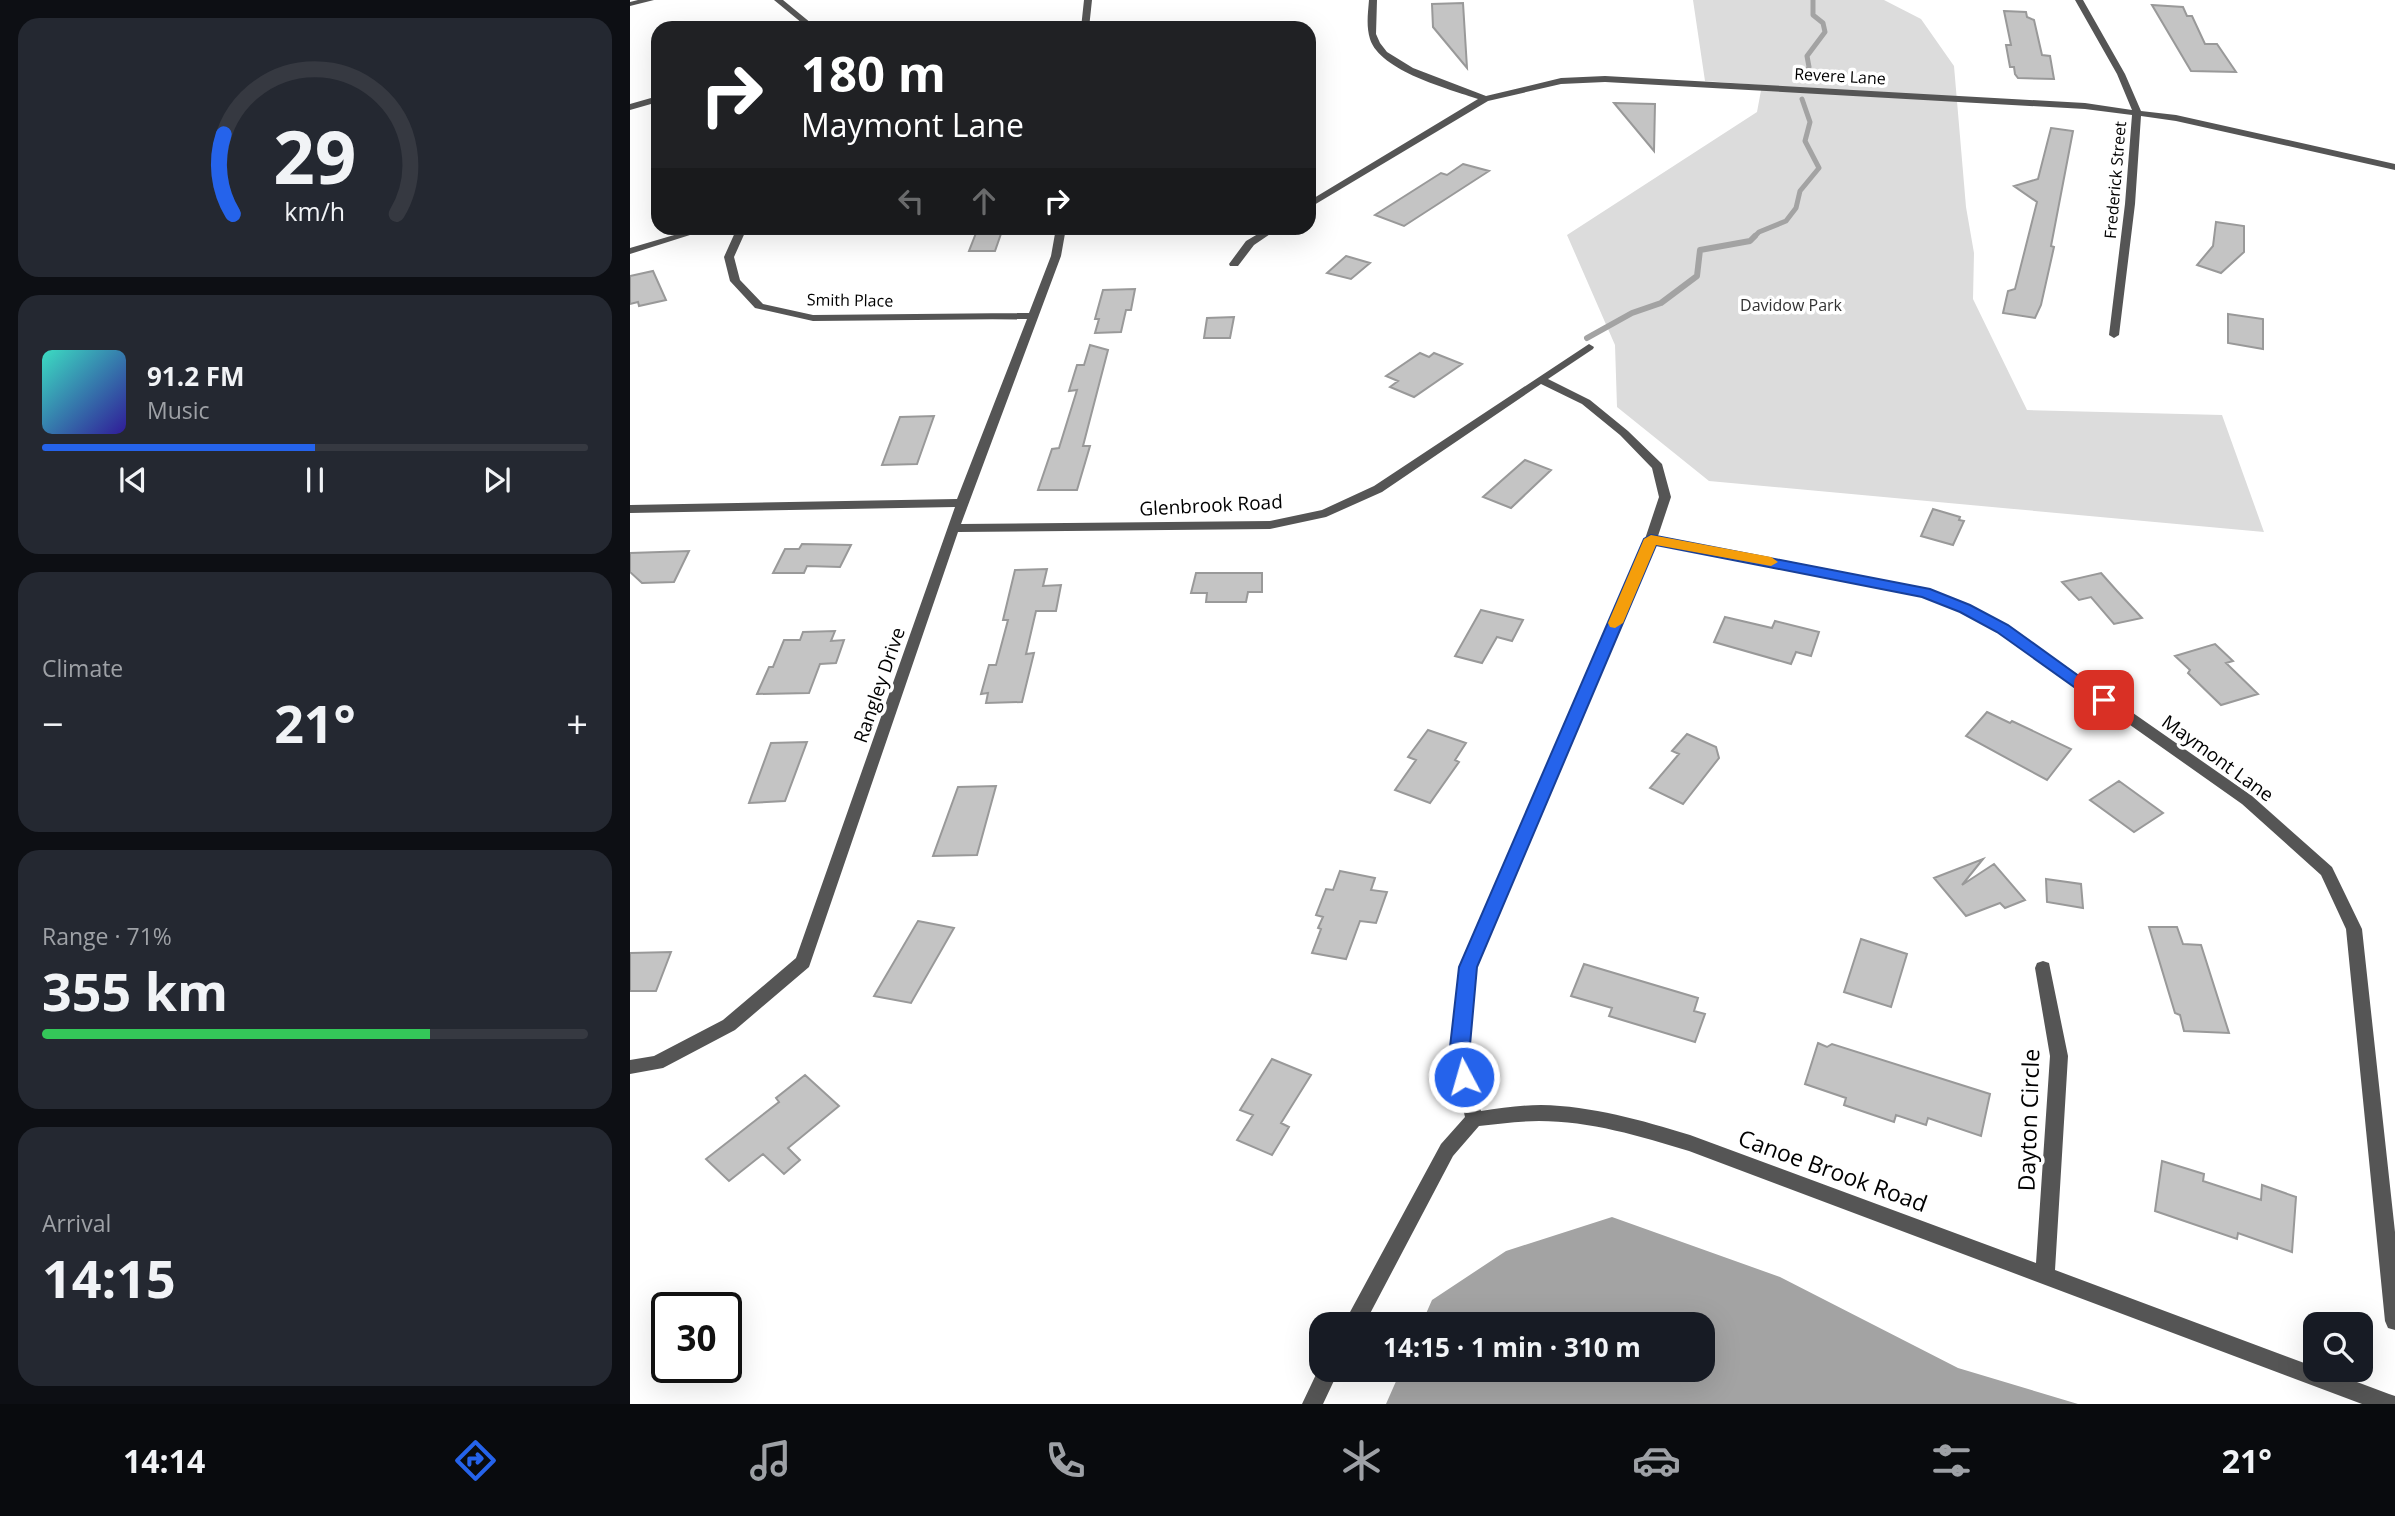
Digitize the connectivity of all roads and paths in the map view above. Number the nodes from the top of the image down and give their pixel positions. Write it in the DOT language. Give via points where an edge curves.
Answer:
graph roads {
  1 [pos="650,0"];
  2 [pos="778,0"];
  3 [pos="1088,0"];
  4 [pos="1373,0"];
  5 [pos="2079,0"];
  6 [pos="630,4"];
  7 [pos="804,21"];
  8 [pos="1086,21"];
  9 [pos="1485,99"];
  10 [pos="651,101"];
  11 [pos="630,107"];
  12 [pos="2137,111"];
  13 [pos="2395,167"];
  14 [pos="1316,201"];
  15 [pos="684,235"];
  16 [pos="739,235"];
  17 [pos="1060,235"];
  18 [pos="1263,235"];
  19 [pos="630,251"];
  20 [pos="1234,264"];
  21 [pos="1032,316"];
  22 [pos="2114,335"];
  23 [pos="1589,347"];
  24 [pos="1541,380"];
  25 [pos="962,503"];
  26 [pos="630,509"];
  27 [pos="954,528"];
  28 [pos="1651,539"];
  29 [pos="2043,968"];
  30 [pos="630,1067"];
  31 [pos="1474,1119"];
  32 [pos="2045,1275"];
  33 [pos="1360,1312"];
  34 [pos="2395,1321"];
  35 [pos="1323,1382"];
  36 [pos="1312,1404"];
  37 [pos="2389,1404"];
  1 -- 6 [label="street"];
  2 -- 7 [label="street"];
  3 -- 8 [label="street"];
  4 -- 9 [label="street" via="1376,43 1393,60"];
  5 -- 12 [label="street, Frederick Street"];
  9 -- 12 [label="street, Revere Lane" via="1561,81 1605,79"];
  9 -- 14 [label="street, Revere Lane"];
  10 -- 11 [label="street"];
  12 -- 13 [label="street, Revere Lane"];
  12 -- 22 [label="street, Frederick Street"];
  15 -- 19 [label="street"];
  16 -- 21 [label="street, Smith Place" via="729,257 735,281 759,306 813,318"];
  17 -- 21 [label="street, Rangley Drive"];
  18 -- 20 [label="street"];
  21 -- 25 [label="street, Rangley Drive"];
  23 -- 24 [label="street, Glenbrook Road"];
  24 -- 27 [label="street, Glenbrook Road" via="1378,489 1326,513 1270,525"];
  24 -- 28 [label="street" via="1586,402 1658,467 1665,497"];
  25 -- 26 [label="street"];
  25 -- 27 [label="street, Rangley Drive"];
  27 -- 30 [label="street, Rangley Drive" via="803,961 729,1024 657,1063"];
  28 -- 31 [label="street" via="1468,967 1459,1056"];
  28 -- 34 [label="street, Maymont Lane" via="1902,587 1965,608 2002,628 2247,800 2328,871 2354,929"];
  29 -- 32 [label="street, Dayton Circle" via="2059,1056"];
  31 -- 32 [label="street, Canoe Brook Road" via="1539,1113 1629,1124"];
  31 -- 33 [label="street" via="1447,1150"];
  32 -- 37 [label="street, Canoe Brook Road"];
  35 -- 36 [label="street"];
}
